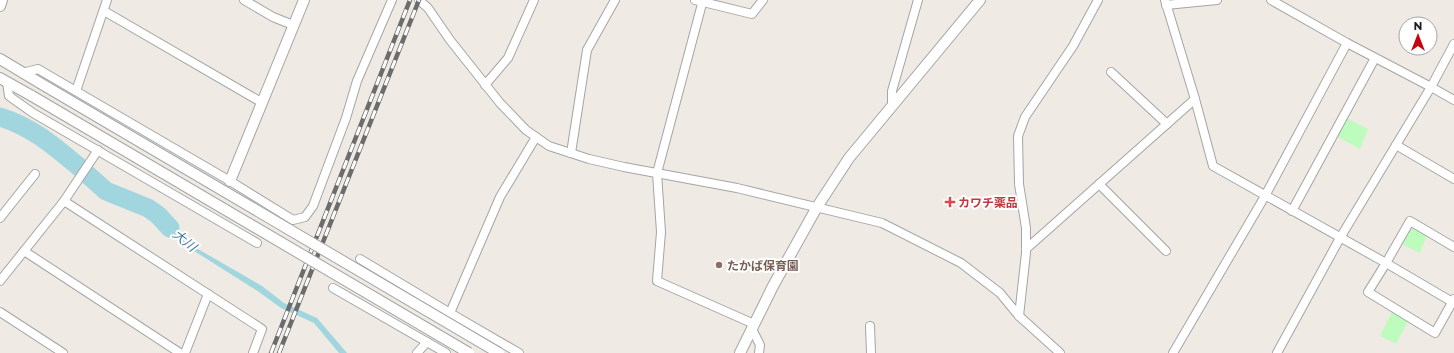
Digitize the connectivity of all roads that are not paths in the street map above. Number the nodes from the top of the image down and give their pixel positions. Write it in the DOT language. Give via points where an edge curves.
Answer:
graph roads {
  1 [pos="2,0"];
  2 [pos="107,0"];
  3 [pos="244,0"];
  4 [pos="304,0"];
  5 [pos="392,0"];
  6 [pos="419,0"];
  7 [pos="431,0"];
  8 [pos="534,0"];
  9 [pos="615,0"];
  10 [pos="763,0"];
  11 [pos="918,0"];
  12 [pos="980,0"];
  13 [pos="1098,0"];
  14 [pos="1217,0"];
  15 [pos="1271,0"];
  16 [pos="700,1"];
  17 [pos="1165,2"];
  18 [pos="0,6"];
  19 [pos="428,8"];
  20 [pos="104,10"];
  21 [pos="293,25"];
  22 [pos="1347,43"];
  23 [pos="1454,44"];
  24 [pos="1375,58"];
  25 [pos="0,59"];
  26 [pos="1110,72"];
  27 [pos="22,73"];
  28 [pos="4,80"];
  29 [pos="485,85"];
  30 [pos="1431,87"];
  31 [pos="76,91"];
  32 [pos="1195,99"];
  33 [pos="1454,100"];
  34 [pos="261,102"];
  35 [pos="892,105"];
  36 [pos="1167,124"];
  37 [pos="536,137"];
  38 [pos="1396,145"];
  39 [pos="98,150"];
  40 [pos="571,154"];
  41 [pos="657,173"];
  42 [pos="35,174"];
  43 [pos="1454,179"];
  44 [pos="230,181"];
  45 [pos="1100,184"];
  46 [pos="1265,196"];
  47 [pos="64,200"];
  48 [pos="817,207"];
  49 [pos="1292,211"];
  50 [pos="0,218"];
  51 [pos="1340,238"];
  52 [pos="257,243"];
  53 [pos="1454,247"];
  54 [pos="1026,249"];
  55 [pos="24,251"];
  56 [pos="1166,251"];
  57 [pos="360,259"];
  58 [pos="1386,263"];
  59 [pos="0,281"];
  60 [pos="333,288"];
  61 [pos="208,294"];
  62 [pos="1453,301"];
  63 [pos="0,312"];
  64 [pos="450,313"];
  65 [pos="1019,316"];
  66 [pos="753,326"];
  67 [pos="870,326"];
  68 [pos="427,342"];
  69 [pos="63,353"];
  70 [pos="180,353"];
  71 [pos="185,353"];
  72 [pos="253,353"];
  73 [pos="417,353"];
  74 [pos="446,353"];
  75 [pos="469,353"];
  76 [pos="499,353"];
  77 [pos="519,353"];
  78 [pos="740,353"];
  79 [pos="759,353"];
  80 [pos="871,353"];
  81 [pos="1060,353"];
  82 [pos="1173,353"];
  83 [pos="1277,353"];
  1 -- 18 [label="street"];
  2 -- 20 [label="street"];
  3 -- 21 [label="street"];
  4 -- 21 [label="street"];
  5 -- 44 [label="street" via="357,81 313,206 305,217 293,220"];
  6 -- 19 [label="street"];
  7 -- 19 [label="street"];
  8 -- 29 [label="street" via="508,58"];
  9 -- 40 [label="street" via="587,50"];
  10 -- 16 [label="street" via="752,14"];
  11 -- 35 [label="street" via="892,91"];
  12 -- 35 [label="street"];
  13 -- 54 [label="street" via="1073,46 1025,117 1018,136 1019,184 1026,228"];
  14 -- 17 [label="street"];
  15 -- 22 [label="street"];
  16 -- 41 [label="street"];
  17 -- 32 [label="street"];
  19 -- 29 [label="street"];
  20 -- 31 [label="street"];
  20 -- 34 [label="street"];
  21 -- 34 [label="street"];
  22 -- 24 [label="street"];
  22 -- 46 [label="street"];
  23 -- 30 [label="street"];
  24 -- 30 [label="street"];
  24 -- 49 [label="street"];
  25 -- 27 [label="street"];
  26 -- 36 [label="street"];
  27 -- 31 [label="street" via="38,69"];
  27 -- 76 [label="street, bridge"];
  28 -- 39 [label="street" via="9,96 33,113"];
  28 -- 75 [label="street, bridge"];
  29 -- 37 [label="street" via="500,104"];
  30 -- 33 [label="street"];
  30 -- 38 [label="street"];
  31 -- 44 [label="street"];
  32 -- 36 [label="street"];
  32 -- 46 [label="street" via="1213,166"];
  34 -- 44 [label="street"];
  35 -- 48 [label="street" via="849,158"];
  36 -- 45 [label="street"];
  37 -- 40 [label="street" via="549,146"];
  37 -- 64 [label="street" via="500,197"];
  38 -- 43 [label="street"];
  38 -- 51 [label="street"];
  39 -- 47 [label="street"];
  39 -- 52 [label="street"];
  40 -- 41 [label="street"];
  41 -- 48 [label="street"];
  41 -- 66 [label="street" via="662,232 657,281"];
  42 -- 50 [label="street"];
  45 -- 54 [label="street"];
  45 -- 56 [label="street"];
  46 -- 49 [label="street"];
  46 -- 82 [label="street"];
  47 -- 55 [label="street"];
  47 -- 61 [label="street"];
  48 -- 65 [label="street" via="882,223 961,263 1000,293"];
  48 -- 66 [label="street"];
  49 -- 51 [label="street"];
  51 -- 58 [label="street"];
  51 -- 83 [label="street"];
  53 -- 58 [label="street" via="1410,221"];
  54 -- 65 [label="street"];
  55 -- 59 [label="street"];
  55 -- 70 [label="street"];
  57 -- 64 [label="street"];
  58 -- 62 [label="street"];
  58 -- 62 [label="street" via="1368,292 1435,333"];
  60 -- 68 [label="street"];
  61 -- 71 [label="street"];
  61 -- 72 [label="street" via="262,329"];
  63 -- 69 [label="street"];
  64 -- 77 [label="street"];
  65 -- 81 [label="street"];
  66 -- 78 [label="street"];
  66 -- 79 [label="street" via="760,345"];
  67 -- 80 [label="street"];
  68 -- 73 [label="street"];
  68 -- 74 [label="street"];
}
